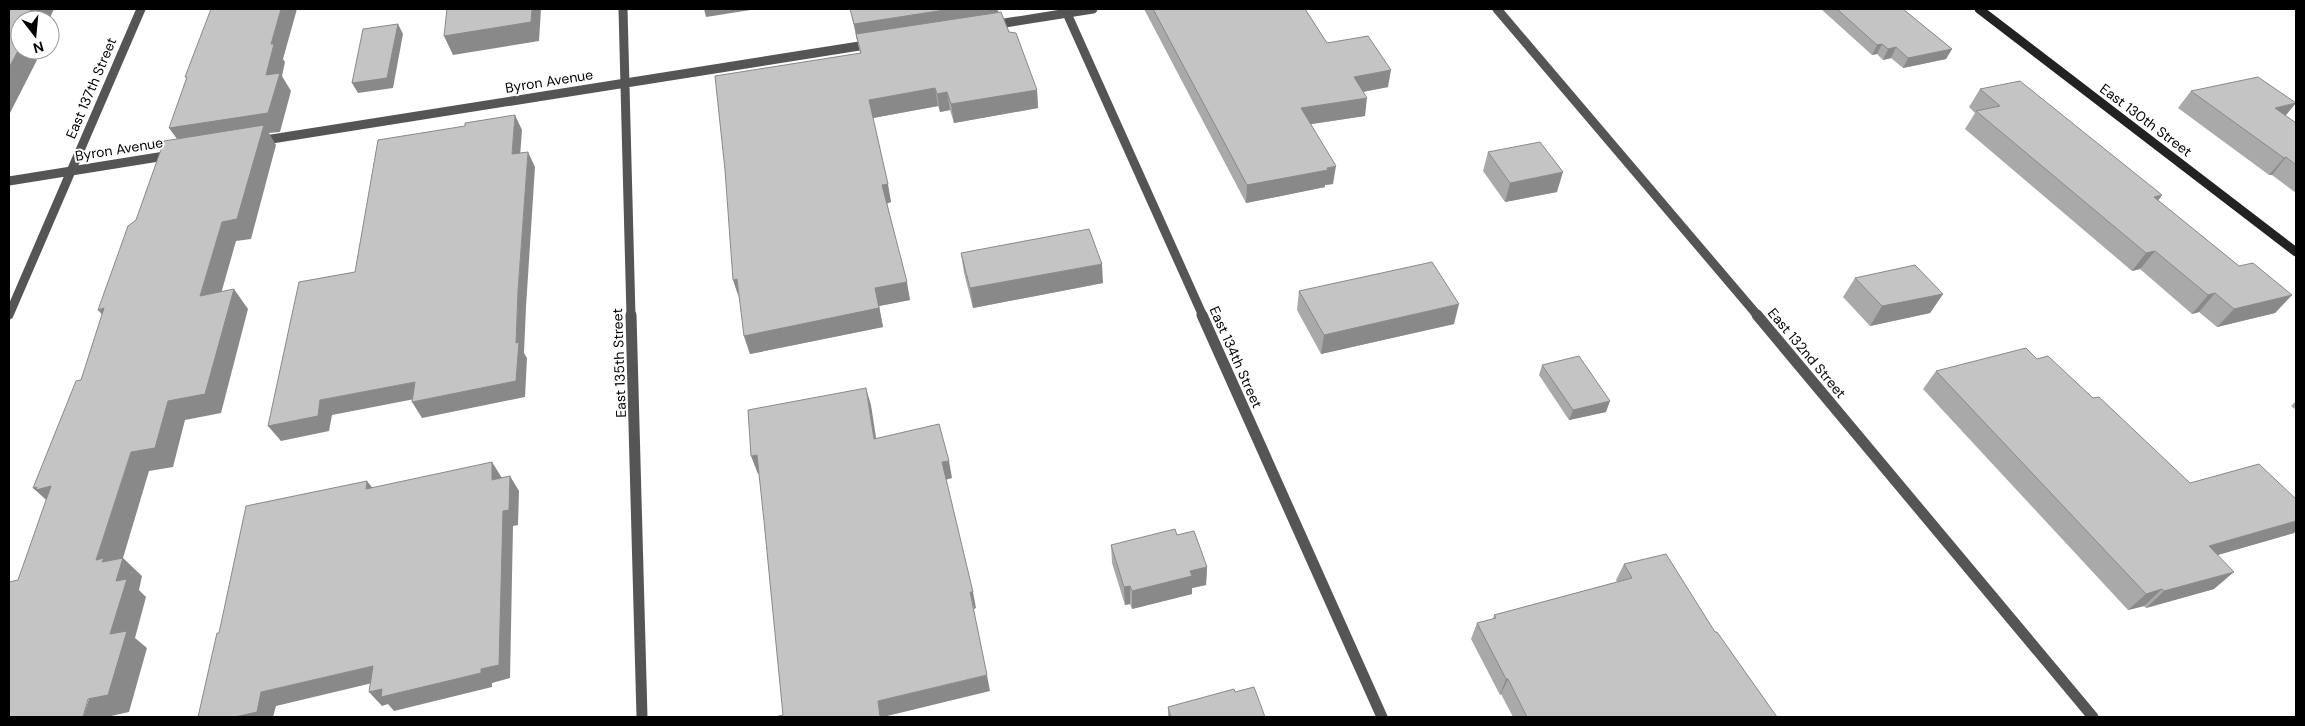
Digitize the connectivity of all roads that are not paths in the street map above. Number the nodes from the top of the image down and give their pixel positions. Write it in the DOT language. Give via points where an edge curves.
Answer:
graph roads {
  1 [pos="140,9"];
  2 [pos="623,9"];
  3 [pos="1093,9"];
  4 [pos="1497,9"];
  5 [pos="1979,9"];
  6 [pos="1066,11"];
  7 [pos="984,26"];
  8 [pos="877,43"];
  9 [pos="625,83"];
  10 [pos="254,142"];
  11 [pos="176,154"];
  12 [pos="70,171"];
  13 [pos="9,181"];
  14 [pos="2296,252"];
  15 [pos="9,315"];
  16 [pos="642,717"];
  17 [pos="1382,717"];
  18 [pos="2093,717"];
  1 -- 12 [label="street, East 137th Street"];
  2 -- 9 [label="street, East 135th Street"];
  3 -- 6 [label="street"];
  4 -- 18 [label="street, East 132nd Street"];
  5 -- 14 [label="street, East 130th Street"];
  6 -- 7 [label="street"];
  6 -- 17 [label="street, East 134th Street"];
  8 -- 9 [label="street, Byron Avenue"];
  9 -- 10 [label="street, Byron Avenue"];
  9 -- 16 [label="street, East 135th Street"];
  11 -- 12 [label="street, Byron Avenue"];
  12 -- 13 [label="street, Byron Avenue"];
  12 -- 15 [label="street, East 137th Street"];
}
